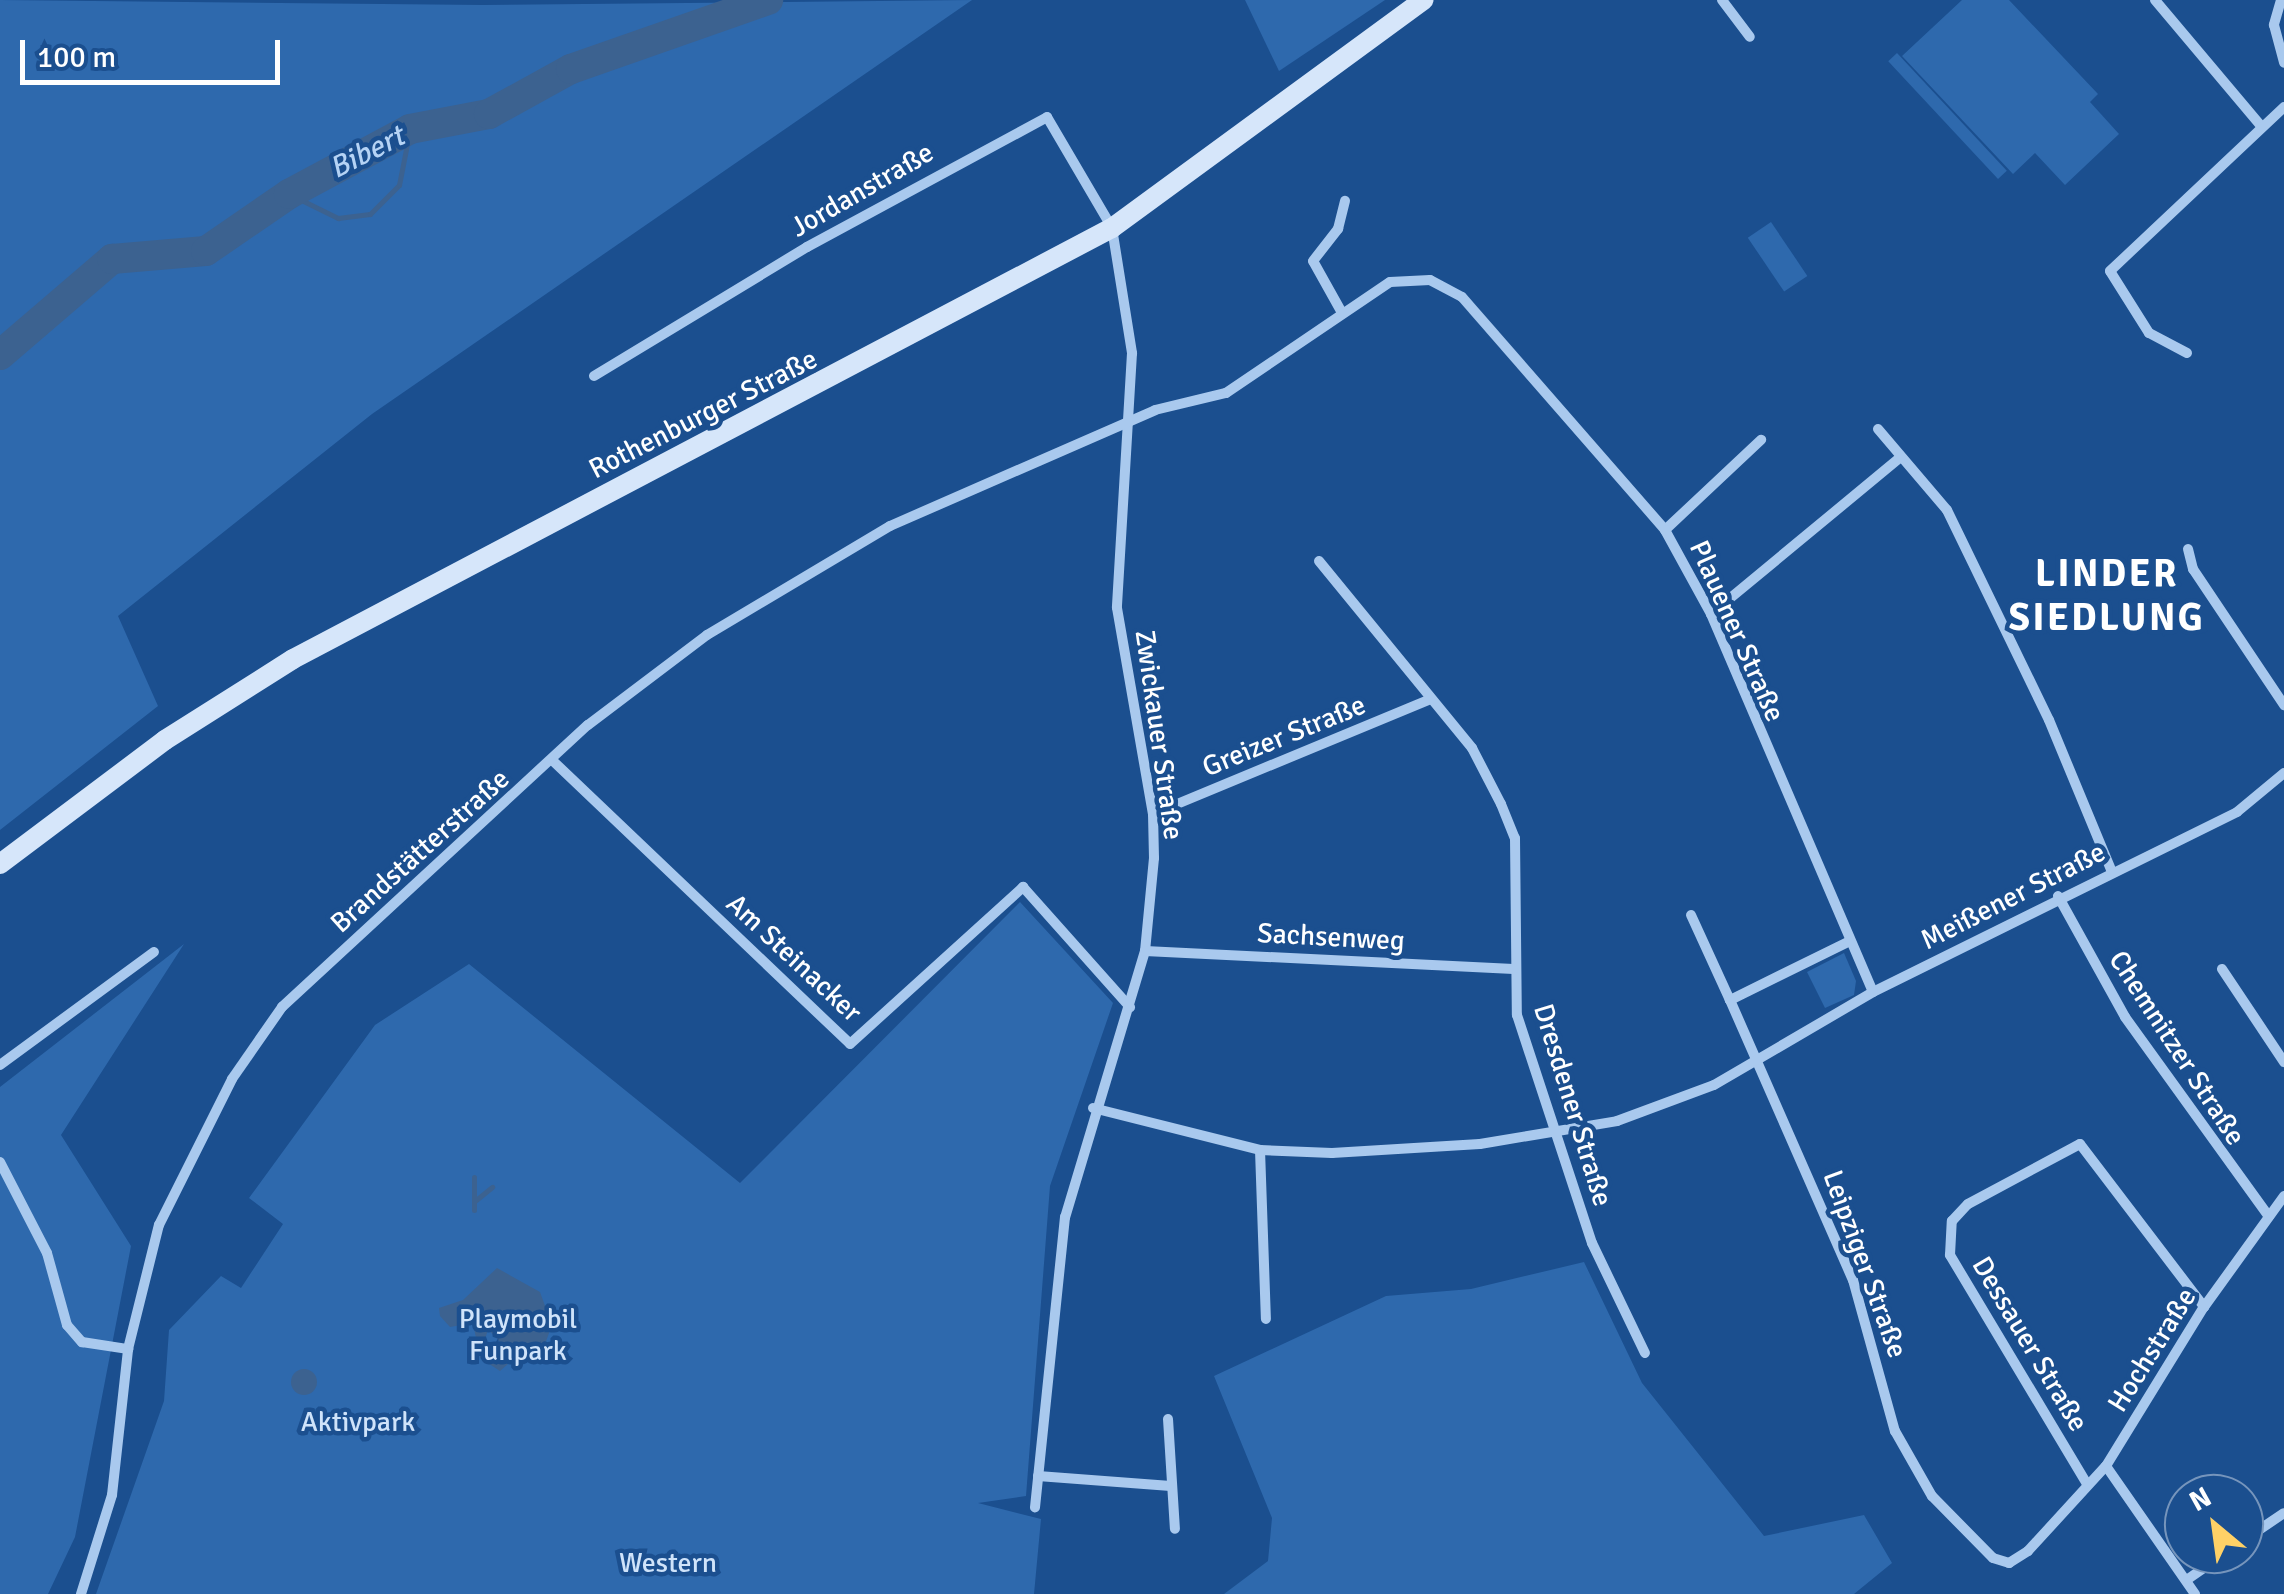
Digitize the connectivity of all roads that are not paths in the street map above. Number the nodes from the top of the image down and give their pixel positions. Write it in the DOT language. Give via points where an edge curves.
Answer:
graph roads {
  1 [pos="1424,0"];
  2 [pos="1722,0"];
  3 [pos="2155,0"];
  4 [pos="2281,0"];
  5 [pos="1750,38"];
  6 [pos="2284,63"];
  7 [pos="2284,107"];
  8 [pos="2260,126"];
  9 [pos="1345,200"];
  10 [pos="1112,228"];
  11 [pos="1340,311"];
  12 [pos="2187,353"];
  13 [pos="594,376"];
  14 [pos="1132,420"];
  15 [pos="1878,429"];
  16 [pos="1761,440"];
  17 [pos="1901,457"];
  18 [pos="1665,530"];
  19 [pos="2188,549"];
  20 [pos="1319,561"];
  21 [pos="1710,614"];
  22 [pos="1431,699"];
  23 [pos="2284,704"];
  24 [pos="553,761"];
  25 [pos="2284,773"];
  26 [pos="1153,814"];
  27 [pos="0,864"];
  28 [pos="2112,872"];
  29 [pos="2058,896"];
  30 [pos="1692,915"];
  31 [pos="1850,942"];
  32 [pos="1145,951"];
  33 [pos="154,952"];
  34 [pos="1514,969"];
  35 [pos="2222,969"];
  36 [pos="1873,992"];
  37 [pos="1730,1000"];
  38 [pos="1130,1007"];
  39 [pos="1762,1060"];
  40 [pos="2284,1062"];
  41 [pos="0,1065"];
  42 [pos="1094,1108"];
  43 [pos="1558,1133"];
  44 [pos="1260,1150"];
  45 [pos="0,1162"];
  46 [pos="2284,1196"];
  47 [pos="2269,1217"];
  48 [pos="2204,1307"];
  49 [pos="1266,1319"];
  50 [pos="128,1349"];
  51 [pos="1645,1353"];
  52 [pos="1168,1419"];
  53 [pos="2106,1466"];
  54 [pos="1038,1476"];
  55 [pos="2087,1484"];
  56 [pos="1171,1486"];
  57 [pos="1035,1507"];
  58 [pos="1176,1528"];
  59 [pos="2009,1563"];
  60 [pos="2195,1574"];
  61 [pos="2188,1579"];
  62 [pos="81,1594"];
  63 [pos="2195,1594"];
  1 -- 10 [label="main road, Rothenburger Straße"];
  2 -- 5 [label="street"];
  3 -- 8 [label="street"];
  4 -- 6 [label="street" via="2274,25"];
  7 -- 8 [label="street"];
  8 -- 12 [label="street" via="2110,271 2150,333"];
  9 -- 11 [label="street" via="1338,229 1312,261"];
  10 -- 13 [label="street, Jordanstraße" via="1047,118 939,172"];
  10 -- 14 [label="street, Zwickauer Straße" via="1130,316"];
  10 -- 27 [label="main road, Rothenburger Straße" via="278,668 86,795"];
  11 -- 14 [label="street, Plauener Straße" via="1236,388"];
  11 -- 18 [label="street, Plauener Straße" via="1411,278 1455,292"];
  14 -- 24 [label="street, Brandstätterstraße" via="890,526 707,635 588,725"];
  14 -- 26 [label="street, Zwickauer Straße" via="1118,608"];
  15 -- 17 [label="street"];
  16 -- 18 [label="street"];
  17 -- 21 [label="street"];
  17 -- 28 [label="street" via="1947,510 2049,720"];
  18 -- 21 [label="street, Plauener Straße"];
  19 -- 23 [label="street" via="2192,568"];
  20 -- 22 [label="street, Dresdener Straße"];
  21 -- 31 [label="street, Plauener Straße"];
  22 -- 26 [label="street, Greizer Straße"];
  22 -- 34 [label="street, Dresdener Straße" via="1472,748 1514,838"];
  24 -- 38 [label="street, Am Steinacker" via="850,1044 1023,887"];
  24 -- 50 [label="street, Brandstätterstraße" via="282,1007 232,1079 159,1225"];
  25 -- 28 [label="street, Meißener Straße" via="2260,799"];
  26 -- 32 [label="street, Zwickauer Straße"];
  28 -- 29 [label="street, Meißener Straße"];
  29 -- 36 [label="street, Meißener Straße"];
  29 -- 47 [label="street, Chemnitzer Straße" via="2125,1017"];
  30 -- 37 [label="street, Leipziger Straße"];
  31 -- 36 [label="street, Plauener Straße"];
  31 -- 37 [label="street"];
  32 -- 34 [label="street, Sachsenweg"];
  32 -- 38 [label="street, Zwickauer Straße"];
  33 -- 41 [label="street"];
  34 -- 43 [label="street, Dresdener Straße" via="1517,1015"];
  35 -- 40 [label="street"];
  36 -- 39 [label="street, Meißener Straße"];
  37 -- 39 [label="street, Leipziger Straße"];
  38 -- 42 [label="street, Zwickauer Straße"];
  39 -- 43 [label="street, Meißener Straße" via="1676,1102"];
  39 -- 59 [label="street, Leipziger Straße" via="1853,1280 1895,1432 1942,1508 1973,1543"];
  42 -- 44 [label="street, Meißener Straße"];
  42 -- 54 [label="street, Zwickauer Straße" via="1065,1217"];
  43 -- 44 [label="street, Meißener Straße" via="1394,1151"];
  43 -- 51 [label="street, Dresdener Straße" via="1592,1243"];
  44 -- 49 [label="street"];
  45 -- 50 [label="street" via="47,1253 67,1325 82,1342"];
  46 -- 47 [label="street, Hochstraße"];
  47 -- 48 [label="street, Hochstraße"];
  48 -- 53 [label="street, Hochstraße"];
  48 -- 55 [label="street, Dessauer Straße" via="2080,1144 1968,1204 1952,1220 1950,1255"];
  50 -- 62 [label="street, Brandstätterstraße" via="112,1495"];
  52 -- 56 [label="street"];
  53 -- 55 [label="street, Hochstraße"];
  53 -- 61 [label="street"];
  54 -- 56 [label="street"];
  54 -- 57 [label="street, Zwickauer Straße"];
  55 -- 59 [label="street, Hochstraße" via="2028,1551"];
  56 -- 58 [label="street"];
  60 -- 61 [label="street"];
  61 -- 63 [label="street"];
}
